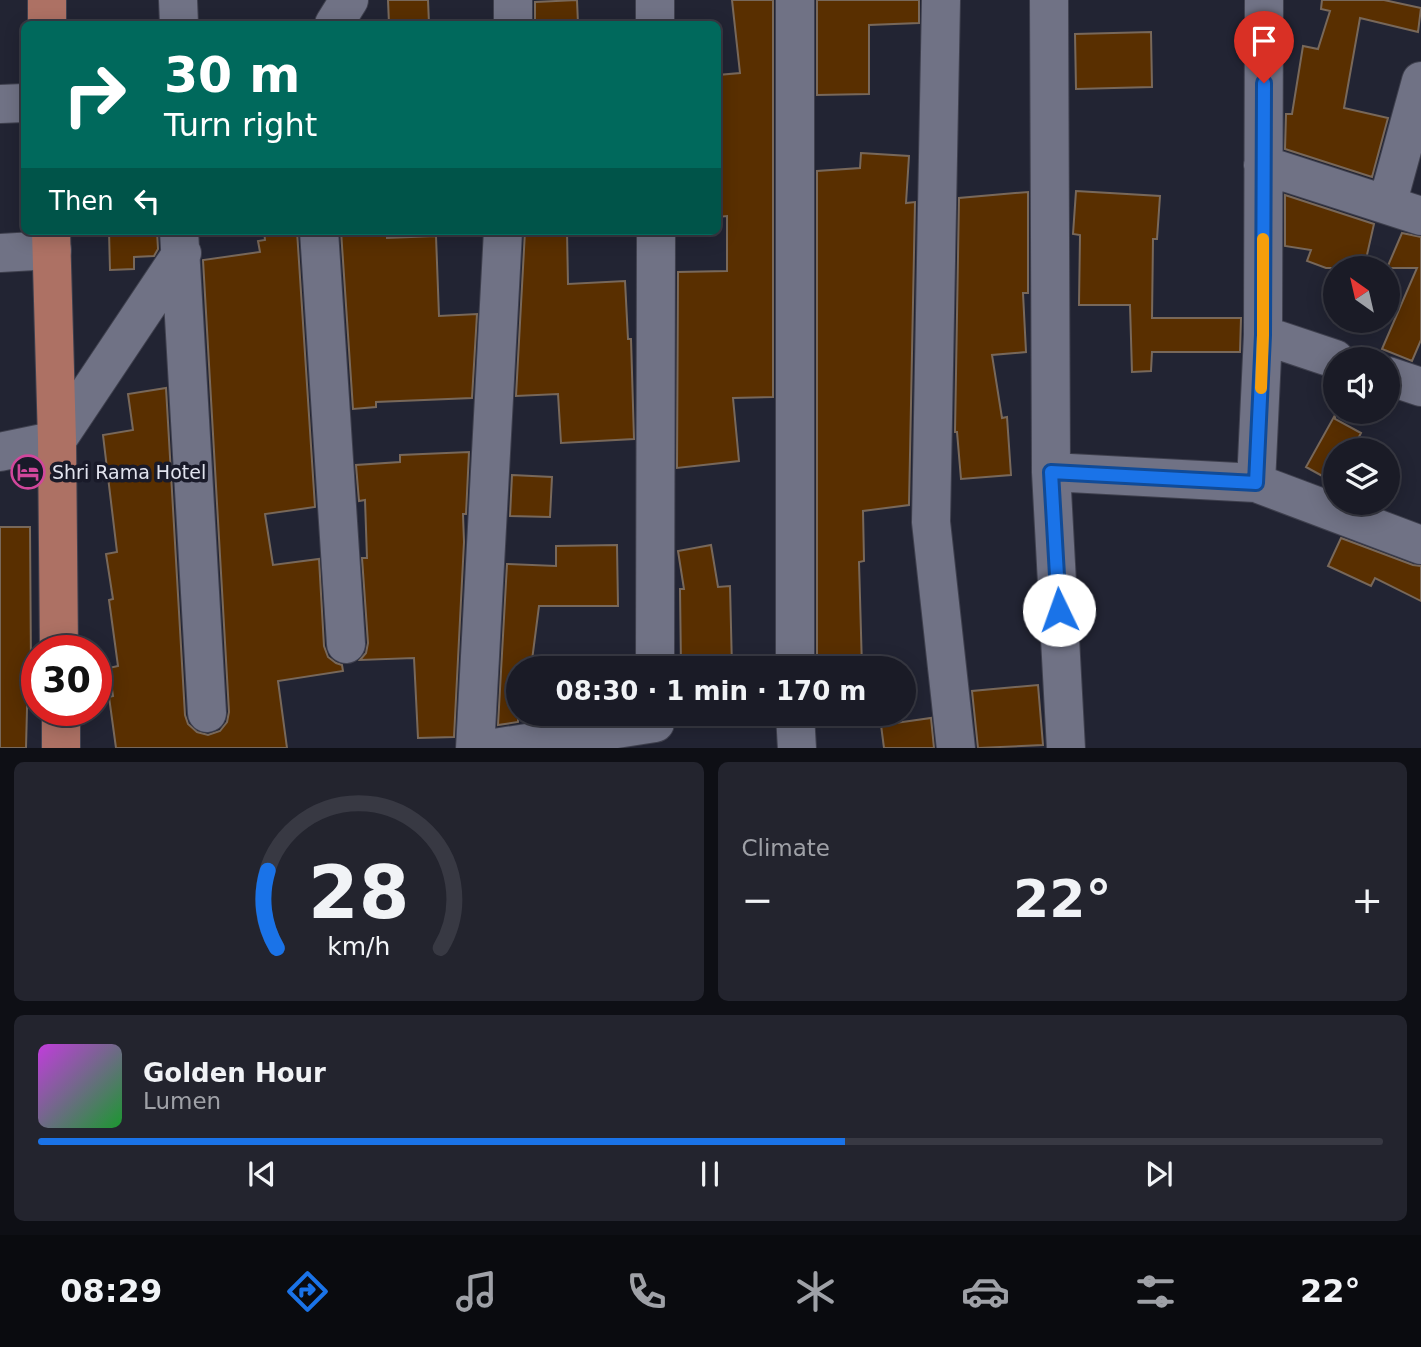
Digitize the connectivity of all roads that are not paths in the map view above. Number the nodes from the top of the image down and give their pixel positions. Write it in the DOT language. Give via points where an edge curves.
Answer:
graph roads {
  1 [pos="47,0"];
  2 [pos="178,0"];
  3 [pos="349,0"];
  4 [pos="513,0"];
  5 [pos="655,0"];
  6 [pos="795,0"];
  7 [pos="941,0"];
  8 [pos="1048,0"];
  9 [pos="1264,0"];
  10 [pos="47,21"];
  11 [pos="179,21"];
  12 [pos="336,21"];
  13 [pos="513,21"];
  14 [pos="655,21"];
  15 [pos="1421,81"];
  16 [pos="21,103"];
  17 [pos="0,104"];
  18 [pos="1263,165"];
  19 [pos="1404,211"];
  20 [pos="319,235"];
  21 [pos="503,235"];
  22 [pos="656,235"];
  23 [pos="52,240"];
  24 [pos="185,240"];
  25 [pos="0,253"];
  26 [pos="1263,335"];
  27 [pos="1323,355"];
  28 [pos="1400,380"];
  29 [pos="1421,387"];
  30 [pos="57,440"];
  31 [pos="0,452"];
  32 [pos="1051,472"];
  33 [pos="1256,483"];
  34 [pos="1421,545"];
  35 [pos="60,635"];
  36 [pos="346,644"];
  37 [pos="655,656"];
  38 [pos="795,656"];
  39 [pos="206,713"];
  40 [pos="61,726"];
  41 [pos="639,726"];
  42 [pos="796,726"];
  43 [pos="539,745"];
  44 [pos="61,748"];
  45 [pos="475,748"];
  46 [pos="488,748"];
  47 [pos="797,748"];
  48 [pos="956,748"];
  49 [pos="1066,748"];
  1 -- 10 [label="main road"];
  2 -- 11 [label="street"];
  3 -- 12 [label="street"];
  4 -- 13 [label="street"];
  5 -- 14 [label="street"];
  6 -- 38 [label="street"];
  7 -- 48 [label="street" via="932,522"];
  8 -- 32 [label="street"];
  9 -- 18 [label="street"];
  15 -- 19 [label="street"];
  16 -- 17 [label="street"];
  18 -- 19 [label="street"];
  18 -- 26 [label="street"];
  20 -- 36 [label="street"];
  21 -- 45 [label="street"];
  22 -- 37 [label="street"];
  23 -- 25 [label="street"];
  23 -- 30 [label="main road"];
  24 -- 30 [label="street"];
  24 -- 39 [label="street"];
  26 -- 27 [label="street"];
  26 -- 33 [label="street"];
  28 -- 29 [label="street"];
  30 -- 31 [label="street"];
  30 -- 35 [label="main road"];
  32 -- 33 [label="street"];
  32 -- 49 [label="street"];
  33 -- 34 [label="street"];
  40 -- 44 [label="main road"];
  41 -- 43 [label="street"];
  42 -- 47 [label="street"];
  43 -- 46 [label="street"];
}
